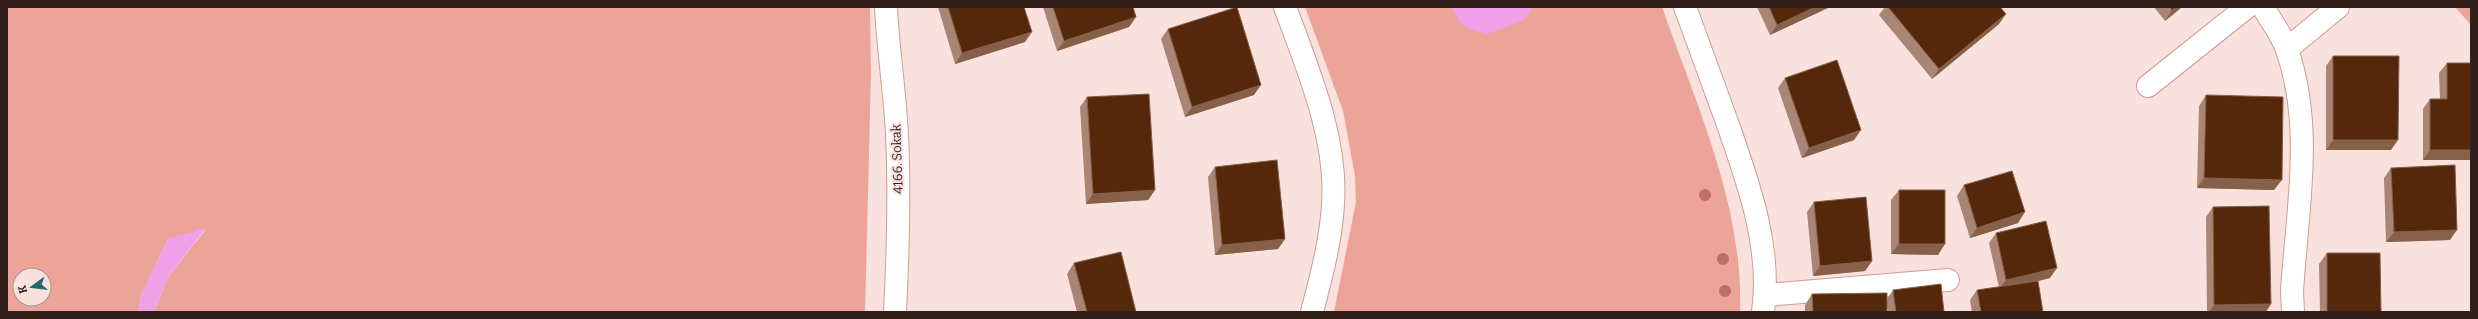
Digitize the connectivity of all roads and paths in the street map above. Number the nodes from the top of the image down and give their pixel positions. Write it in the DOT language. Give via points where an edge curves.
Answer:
graph roads {
  1 [pos="886,7"];
  2 [pos="1285,7"];
  3 [pos="2247,7"];
  4 [pos="2263,7"];
  5 [pos="2338,7"];
  6 [pos="1687,8"];
  7 [pos="2287,49"];
  8 [pos="2148,86"];
  9 [pos="1948,280"];
  10 [pos="1764,303"];
  11 [pos="895,312"];
  12 [pos="1312,312"];
  13 [pos="2293,312"];
  1 -- 11 [label="street, 4166. Sokak" via="899,187"];
  2 -- 12 [label="street" via="1309,74 1333,172 1334,204 1329,240"];
  3 -- 8 [label="street"];
  4 -- 7 [label="street"];
  5 -- 7 [label="street"];
  6 -- 10 [label="street" via="1751,189 1762,240"];
  7 -- 13 [label="street" via="2299,95 2303,130 2292,291"];
  9 -- 10 [label="street"];
}
